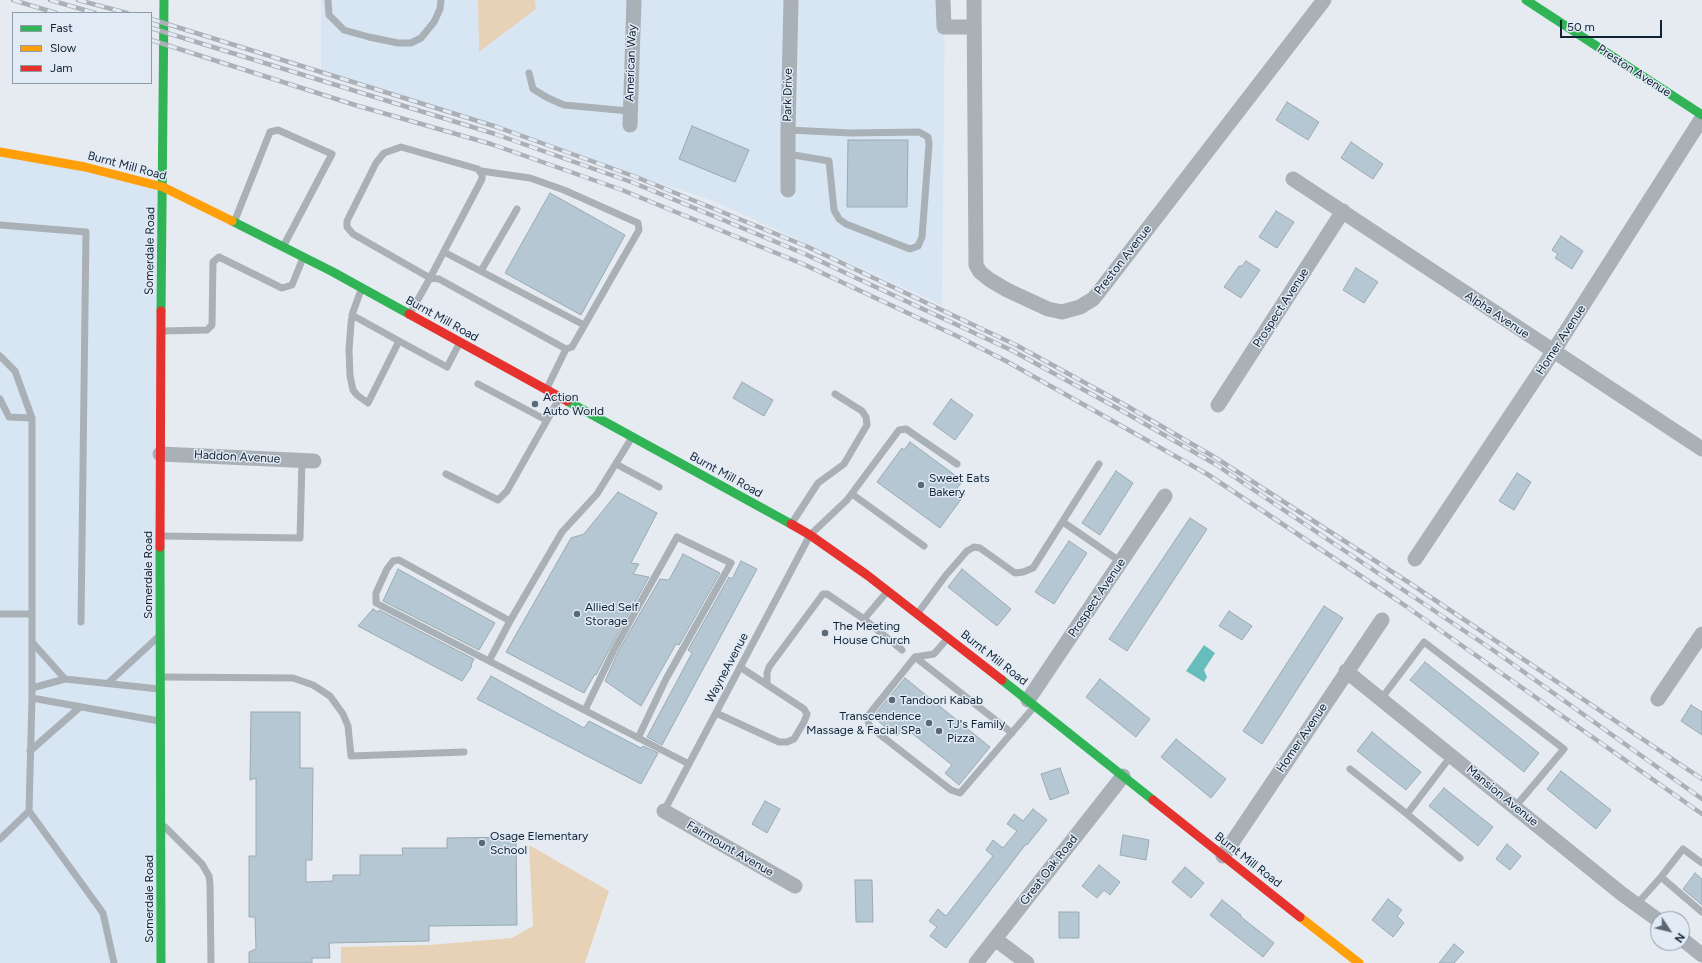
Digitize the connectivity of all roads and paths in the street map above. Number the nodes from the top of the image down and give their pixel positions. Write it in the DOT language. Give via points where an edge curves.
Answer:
graph roads {
  1 [pos="164,0"];
  2 [pos="328,0"];
  3 [pos="441,0"];
  4 [pos="634,0"];
  5 [pos="791,0"];
  6 [pos="943,0"];
  7 [pos="974,0"];
  8 [pos="1324,0"];
  9 [pos="1526,0"];
  10 [pos="974,27"];
  11 [pos="529,73"];
  12 [pos="1702,117"];
  13 [pos="630,118"];
  14 [pos="788,130"];
  15 [pos="0,152"];
  16 [pos="788,154"];
  17 [pos="480,171"];
  18 [pos="1293,179"];
  19 [pos="163,187"];
  20 [pos="788,190"];
  21 [pos="517,209"];
  22 [pos="1343,211"];
  23 [pos="234,223"];
  24 [pos="0,225"];
  25 [pos="283,247"];
  26 [pos="444,252"];
  27 [pos="303,257"];
  28 [pos="481,271"];
  29 [pos="430,278"];
  30 [pos="362,288"];
  31 [pos="352,315"];
  32 [pos="410,315"];
  33 [pos="584,325"];
  34 [pos="161,331"];
  35 [pos="399,341"];
  36 [pos="460,342"];
  37 [pos="566,349"];
  38 [pos="1553,352"];
  39 [pos="0,356"];
  40 [pos="478,384"];
  41 [pos="546,390"];
  42 [pos="835,394"];
  43 [pos="560,398"];
  44 [pos="0,399"];
  45 [pos="1218,405"];
  46 [pos="32,418"];
  47 [pos="546,420"];
  48 [pos="632,437"];
  49 [pos="1702,449"];
  50 [pos="160,454"];
  51 [pos="308,461"];
  52 [pos="616,464"];
  53 [pos="957,464"];
  54 [pos="1099,464"];
  55 [pos="446,474"];
  56 [pos="659,487"];
  57 [pos="852,494"];
  58 [pos="1165,496"];
  59 [pos="1063,522"];
  60 [pos="791,525"];
  61 [pos="810,535"];
  62 [pos="160,536"];
  63 [pos="924,546"];
  64 [pos="1415,559"];
  65 [pos="1121,562"];
  66 [pos="887,591"];
  67 [pos="0,614"];
  68 [pos="32,614"];
  69 [pos="917,614"];
  70 [pos="864,619"];
  71 [pos="1382,620"];
  72 [pos="510,621"];
  73 [pos="81,622"];
  74 [pos="161,634"];
  75 [pos="1702,634"];
  76 [pos="948,638"];
  77 [pos="32,642"];
  78 [pos="902,650"];
  79 [pos="915,657"];
  80 [pos="489,661"];
  81 [pos="740,667"];
  82 [pos="1346,671"];
  83 [pos="161,677"];
  84 [pos="65,679"];
  85 [pos="108,683"];
  86 [pos="767,684"];
  87 [pos="32,688"];
  88 [pos="161,690"];
  89 [pos="32,698"];
  90 [pos="1381,699"];
  91 [pos="1658,699"];
  92 [pos="1032,703"];
  93 [pos="80,707"];
  94 [pos="585,710"];
  95 [pos="716,713"];
  96 [pos="161,721"];
  97 [pos="1012,733"];
  98 [pos="638,738"];
  99 [pos="30,751"];
  100 [pos="464,752"];
  101 [pos="1452,756"];
  102 [pos="689,764"];
  103 [pos="1350,769"];
  104 [pos="1123,776"];
  105 [pos="1515,807"];
  106 [pos="29,811"];
  107 [pos="664,811"];
  108 [pos="1407,814"];
  109 [pos="162,824"];
  110 [pos="0,839"];
  111 [pos="1223,856"];
  112 [pos="1460,858"];
  113 [pos="1702,863"];
  114 [pos="1661,877"];
  115 [pos="795,886"];
  116 [pos="1637,904"];
  117 [pos="1702,912"];
  118 [pos="1650,914"];
  119 [pos="995,938"];
  120 [pos="1690,945"];
  121 [pos="1702,955"];
  122 [pos="114,963"];
  123 [pos="162,963"];
  124 [pos="211,963"];
  125 [pos="976,963"];
  126 [pos="1027,963"];
  127 [pos="1359,963"];
  1 -- 19 [label="main road, Somerdale Road"];
  2 -- 3 [label="lane" via="329,15 344,30 398,43 411,43 421,38 434,22"];
  4 -- 13 [label="street, American Way"];
  5 -- 14 [label="street, Park Drive"];
  6 -- 10 [label="street" via="944,27"];
  7 -- 10 [label="street, Preston Avenue"];
  8 -- 10 [label="street, Preston Avenue" via="1093,299 1080,307 1062,312 1048,309 1007,290 980,272 976,265"];
  9 -- 12 [label="main road, Preston Avenue"];
  11 -- 13 [label="lane" via="533,89 548,98 564,105"];
  12 -- 38 [label="street, Homer Avenue"];
  14 -- 16 [label="street, Park Drive"];
  14 -- 16 [label="lane" via="851,133 920,132 928,137 922,237 918,246 910,249 842,222 834,210 829,161"];
  15 -- 19 [label="main road, Burnt Mill Road" via="85,167"];
  16 -- 20 [label="street, Park Drive"];
  17 -- 26 [label="lane" via="482,179"];
  17 -- 29 [label="lane" via="401,147 395,148 384,153 376,164 347,222 347,227 353,234"];
  17 -- 33 [label="lane" via="530,178 638,223 639,230"];
  18 -- 22 [label="street, Alpha Avenue"];
  19 -- 23 [label="main road, Burnt Mill Road"];
  19 -- 34 [label="main road, Somerdale Road"];
  21 -- 28 [label="lane"];
  22 -- 38 [label="street, Alpha Avenue"];
  22 -- 45 [label="street, Prospect Avenue"];
  23 -- 25 [label="main road, Burnt Mill Road"];
  23 -- 25 [label="lane" via="270,132 278,130 332,154"];
  24 -- 73 [label="lane" via="86,232"];
  25 -- 27 [label="main road, Burnt Mill Road"];
  26 -- 28 [label="lane"];
  26 -- 29 [label="lane"];
  27 -- 30 [label="main road, Burnt Mill Road"];
  27 -- 34 [label="lane" via="292,285 282,288 220,257 213,262 212,325 207,330"];
  28 -- 33 [label="lane"];
  29 -- 32 [label="lane"];
  29 -- 37 [label="lane" via="439,279"];
  30 -- 31 [label="lane"];
  30 -- 32 [label="main road, Burnt Mill Road"];
  31 -- 35 [label="lane"];
  31 -- 35 [label="lane" via="349,350 353,390 368,403"];
  32 -- 36 [label="main road, Burnt Mill Road"];
  33 -- 37 [label="lane" via="572,347"];
  34 -- 50 [label="main road, Somerdale Road"];
  35 -- 36 [label="lane" via="446,367"];
  36 -- 41 [label="main road, Burnt Mill Road"];
  37 -- 41 [label="lane"];
  38 -- 49 [label="street, Alpha Avenue"];
  38 -- 64 [label="street, Homer Avenue"];
  39 -- 46 [label="lane" via="15,371"];
  40 -- 47 [label="lane"];
  41 -- 43 [label="main road, Burnt Mill Road"];
  42 -- 60 [label="lane" via="862,411 867,425 844,464 818,483"];
  43 -- 47 [label="lane"];
  43 -- 48 [label="main road, Burnt Mill Road"];
  44 -- 46 [label="lane" via="9,416"];
  46 -- 68 [label="lane"];
  47 -- 55 [label="lane" via="507,491 498,500"];
  48 -- 52 [label="lane"];
  48 -- 60 [label="main road, Burnt Mill Road"];
  50 -- 51 [label="street, Haddon Avenue"];
  50 -- 62 [label="main road, Somerdale Road"];
  51 -- 62 [label="lane" via="300,538"];
  52 -- 56 [label="lane"];
  52 -- 72 [label="lane" via="597,494 562,532"];
  53 -- 57 [label="lane, WayneAvenue" via="906,429 899,430"];
  54 -- 59 [label="lane"];
  57 -- 61 [label="lane, WayneAvenue"];
  57 -- 63 [label="lane"];
  58 -- 65 [label="street, Prospect Avenue"];
  59 -- 65 [label="lane"];
  59 -- 69 [label="lane" via="1033,568 1024,572 1015,573 980,548 974,547 946,575"];
  60 -- 61 [label="main road, Burnt Mill Road"];
  61 -- 66 [label="main road, Burnt Mill Road"];
  61 -- 81 [label="lane, WayneAvenue"];
  62 -- 74 [label="main road, Somerdale Road"];
  65 -- 92 [label="street, Prospect Avenue"];
  66 -- 69 [label="main road, Burnt Mill Road"];
  66 -- 70 [label="lane"];
  67 -- 68 [label="lane"];
  68 -- 77 [label="lane"];
  69 -- 76 [label="main road, Burnt Mill Road"];
  70 -- 78 [label="lane"];
  70 -- 86 [label="lane" via="827,594 823,594 769,667"];
  71 -- 82 [label="street, Homer Avenue"];
  72 -- 80 [label="lane"];
  72 -- 80 [label="lane" via="399,560 393,561 387,569 376,593 376,603"];
  74 -- 83 [label="main road, Somerdale Road"];
  74 -- 85 [label="lane"];
  75 -- 91 [label="street"];
  76 -- 79 [label="lane" via="934,654"];
  76 -- 92 [label="main road, Burnt Mill Road"];
  77 -- 84 [label="lane"];
  77 -- 87 [label="lane"];
  79 -- 97 [label="lane"];
  79 -- 97 [label="lane" via="868,717 874,730 951,790 960,793"];
  80 -- 94 [label="lane"];
  81 -- 86 [label="lane"];
  81 -- 95 [label="lane, WayneAvenue"];
  82 -- 90 [label="street, Mansion Avenue"];
  82 -- 111 [label="street, Homer Avenue"];
  83 -- 88 [label="main road, Somerdale Road"];
  83 -- 100 [label="lane" via="293,678 313,685 330,696 343,714 348,726 351,756"];
  84 -- 85 [label="lane"];
  84 -- 87 [label="lane"];
  85 -- 88 [label="lane"];
  86 -- 95 [label="lane" via="804,709 807,714 794,739 779,742"];
  87 -- 89 [label="lane"];
  88 -- 96 [label="main road, Somerdale Road"];
  89 -- 93 [label="lane"];
  89 -- 99 [label="lane"];
  90 -- 101 [label="street, Mansion Avenue"];
  90 -- 105 [label="lane" via="1424,642 1564,749"];
  92 -- 97 [label="lane"];
  92 -- 104 [label="main road, Burnt Mill Road"];
  93 -- 96 [label="lane"];
  93 -- 99 [label="lane"];
  94 -- 98 [label="lane"];
  94 -- 98 [label="lane" via="615,648 677,537 731,563 666,679"];
  95 -- 102 [label="lane, WayneAvenue"];
  96 -- 109 [label="main road, Somerdale Road"];
  98 -- 102 [label="lane"];
  99 -- 106 [label="lane"];
  101 -- 105 [label="street, Mansion Avenue"];
  101 -- 108 [label="lane"];
  102 -- 107 [label="lane, WayneAvenue"];
  103 -- 108 [label="lane"];
  104 -- 111 [label="main road, Burnt Mill Road"];
  104 -- 119 [label="street, Great Oak Road"];
  105 -- 116 [label="street, Mansion Avenue"];
  106 -- 110 [label="lane"];
  106 -- 122 [label="lane" via="103,913"];
  107 -- 115 [label="street, Fairmount Avenue"];
  108 -- 112 [label="lane"];
  109 -- 123 [label="main road, Somerdale Road"];
  109 -- 124 [label="lane" via="202,864 209,876"];
  111 -- 127 [label="main road, Burnt Mill Road"];
  113 -- 114 [label="lane" via="1683,849"];
  114 -- 116 [label="lane"];
  114 -- 117 [label="lane"];
  116 -- 118 [label="street, Mansion Avenue"];
  119 -- 125 [label="street, Great Oak Road"];
  119 -- 126 [label="street"];
  120 -- 121 [label="street"];
}
